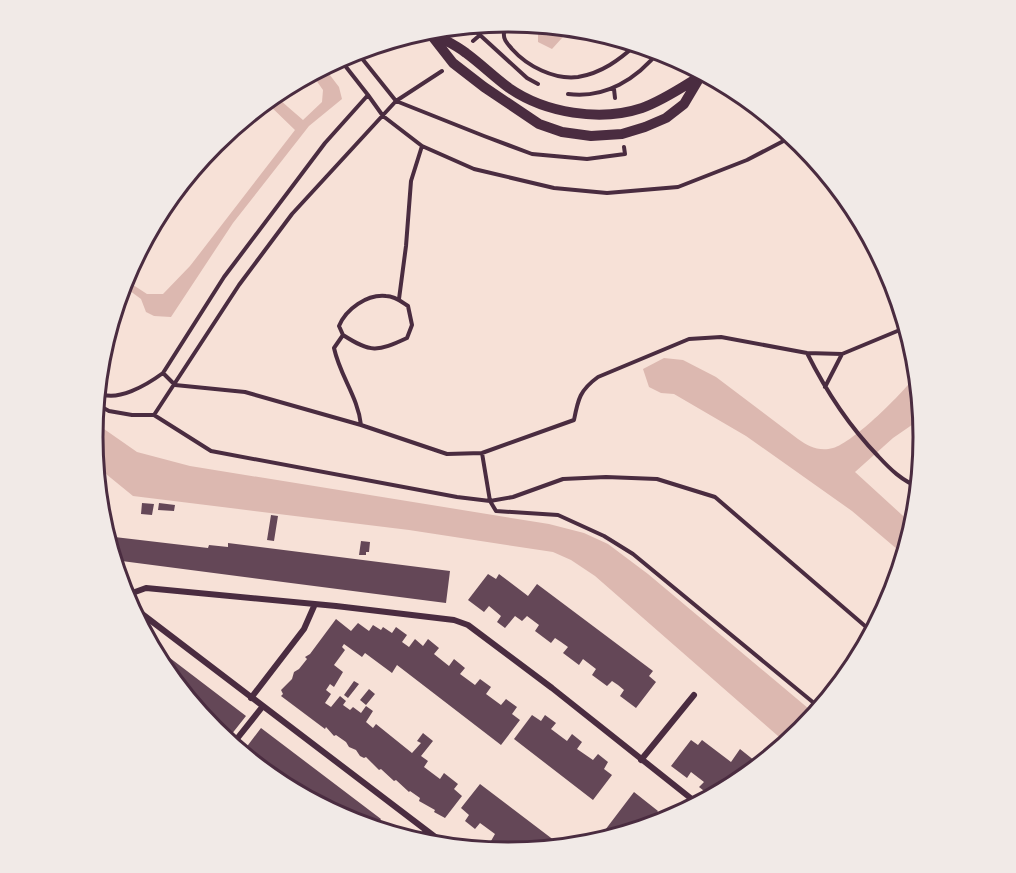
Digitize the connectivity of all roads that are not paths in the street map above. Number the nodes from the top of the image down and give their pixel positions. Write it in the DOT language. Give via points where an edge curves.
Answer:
graph roads {
  1 [pos="440,37"];
  2 [pos="434,38"];
  3 [pos="695,77"];
  4 [pos="699,79"];
  5 [pos="135,592"];
  6 [pos="315,604"];
  7 [pos="145,617"];
  8 [pos="694,695"];
  9 [pos="251,698"];
  10 [pos="263,706"];
  11 [pos="238,738"];
  12 [pos="641,760"];
  13 [pos="690,798"];
  14 [pos="426,831"];
  15 [pos="431,834"];
  1 -- 3 [label="street" via="464,51 510,88 547,107 571,111 618,114 643,108"];
  2 -- 4 [label="street" via="453,63 484,87 539,124 571,134 622,134 645,127 684,104"];
  5 -- 6 [label="street" via="146,588"];
  6 -- 9 [label="street" via="304,629"];
  6 -- 12 [label="street" via="468,625"];
  7 -- 9 [label="street"];
  8 -- 12 [label="street"];
  9 -- 10 [label="street"];
  10 -- 11 [label="street"];
  10 -- 14 [label="street"];
  12 -- 13 [label="street"];
  14 -- 15 [label="street"];
}
